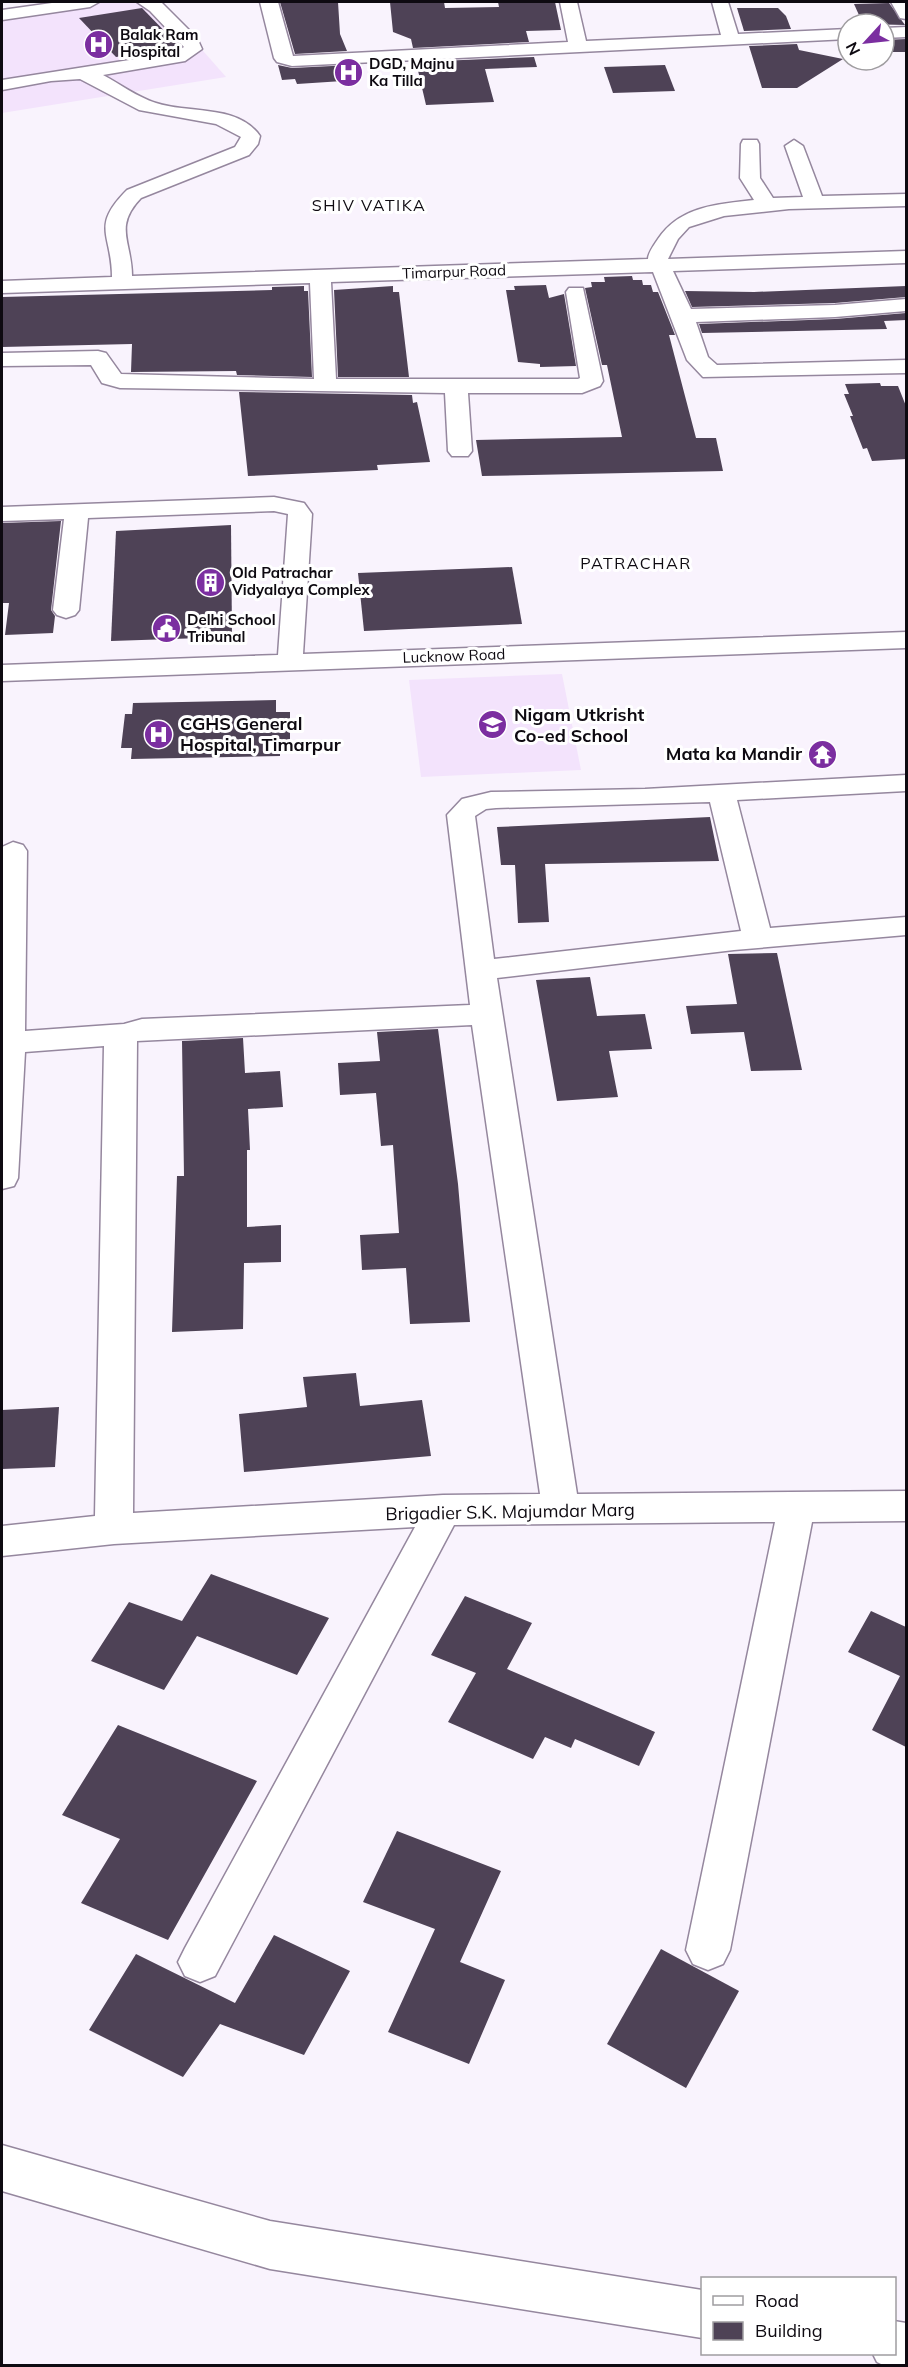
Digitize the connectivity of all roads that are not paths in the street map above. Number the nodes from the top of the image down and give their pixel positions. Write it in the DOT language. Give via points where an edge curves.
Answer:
graph roads {
  1 [pos="90,2"];
  2 [pos="146,2"];
  3 [pos="269,2"];
  4 [pos="568,2"];
  5 [pos="720,2"];
  6 [pos="900,2"];
  7 [pos="906,14"];
  8 [pos="2,15"];
  9 [pos="836,35"];
  10 [pos="731,39"];
  11 [pos="578,47"];
  12 [pos="79,74"];
  13 [pos="2,85"];
  14 [pos="750,144"];
  15 [pos="794,146"];
  16 [pos="906,200"];
  17 [pos="815,203"];
  18 [pos="768,206"];
  19 [pos="906,248"];
  20 [pos="906,257"];
  21 [pos="659,261"];
  22 [pos="2,276"];
  23 [pos="320,276"];
  24 [pos="123,277"];
  25 [pos="2,287"];
  26 [pos="576,292"];
  27 [pos="906,305"];
  28 [pos="683,316"];
  29 [pos="2,360"];
  30 [pos="906,367"];
  31 [pos="325,386"];
  32 [pos="456,386"];
  33 [pos="460,451"];
  34 [pos="77,511"];
  35 [pos="2,514"];
  36 [pos="66,610"];
  37 [pos="906,640"];
  38 [pos="290,662"];
  39 [pos="2,672"];
  40 [pos="906,783"];
  41 [pos="721,792"];
  42 [pos="13,851"];
  43 [pos="906,926"];
  44 [pos="758,938"];
  45 [pos="480,970"];
  46 [pos="486,1014"];
  47 [pos="126,1034"];
  48 [pos="9,1043"];
  49 [pos="2,1178"];
  50 [pos="906,1506"];
  51 [pos="796,1509"];
  52 [pos="443,1510"];
  53 [pos="561,1510"];
  54 [pos="114,1529"];
  55 [pos="2,1541"];
  56 [pos="708,1950"];
  57 [pos="200,1962"];
  58 [pos="2,2168"];
  59 [pos="701,2314"];
  1 -- 8 [label="street"];
  2 -- 12 [label="street" via="156,7 191,42 193,49 179,57"];
  3 -- 11 [label="street" via="283,58 288,61"];
  4 -- 11 [label="street"];
  5 -- 10 [label="street"];
  6 -- 7 [label="street"];
  9 -- 10 [label="street"];
  10 -- 11 [label="street"];
  12 -- 13 [label="street"];
  12 -- 24 [label="street" via="154,109 232,122 251,136 242,151 134,194 122,204 113,222"];
  14 -- 18 [label="street" via="750,178"];
  15 -- 17 [label="street"];
  16 -- 17 [label="street"];
  17 -- 18 [label="street"];
  18 -- 21 [label="street" via="710,212 680,224"];
  19 -- 21 [label="street, Timarpur Road"];
  20 -- 21 [label="street, Timarpur Road"];
  21 -- 23 [label="street, Timarpur Road"];
  21 -- 24 [label="street, Timarpur Road"];
  21 -- 28 [label="street"];
  22 -- 24 [label="street, Timarpur Road"];
  23 -- 24 [label="street, Timarpur Road"];
  23 -- 31 [label="street"];
  24 -- 25 [label="street, Timarpur Road"];
  26 -- 32 [label="street" via="592,381 589,385"];
  27 -- 28 [label="street"];
  28 -- 30 [label="street" via="699,360 711,372"];
  29 -- 31 [label="street" via="98,358 110,378 120,381"];
  31 -- 32 [label="street"];
  32 -- 33 [label="street"];
  34 -- 35 [label="street"];
  34 -- 36 [label="street"];
  34 -- 38 [label="street" via="274,504 296,508 300,514"];
  37 -- 38 [label="street, Lucknow Road"];
  38 -- 39 [label="street, Lucknow Road"];
  40 -- 41 [label="street"];
  41 -- 44 [label="street"];
  41 -- 45 [label="street" via="496,800 467,807 461,814"];
  42 -- 48 [label="street"];
  43 -- 44 [label="street"];
  44 -- 45 [label="street"];
  45 -- 46 [label="street"];
  46 -- 47 [label="street" via="142,1029"];
  46 -- 53 [label="street"];
  47 -- 48 [label="street"];
  47 -- 54 [label="street" via="120,1044"];
  48 -- 49 [label="street"];
  50 -- 51 [label="street, Brigadier S.K. Majumdar Marg"];
  51 -- 53 [label="street, Brigadier S.K. Majumdar Marg"];
  51 -- 56 [label="street"];
  52 -- 53 [label="street, Brigadier S.K. Majumdar Marg"];
  52 -- 54 [label="street, Brigadier S.K. Majumdar Marg"];
  52 -- 57 [label="street"];
  54 -- 55 [label="street, Brigadier S.K. Majumdar Marg"];
  58 -- 59 [label="street" via="270,2245"];
}
